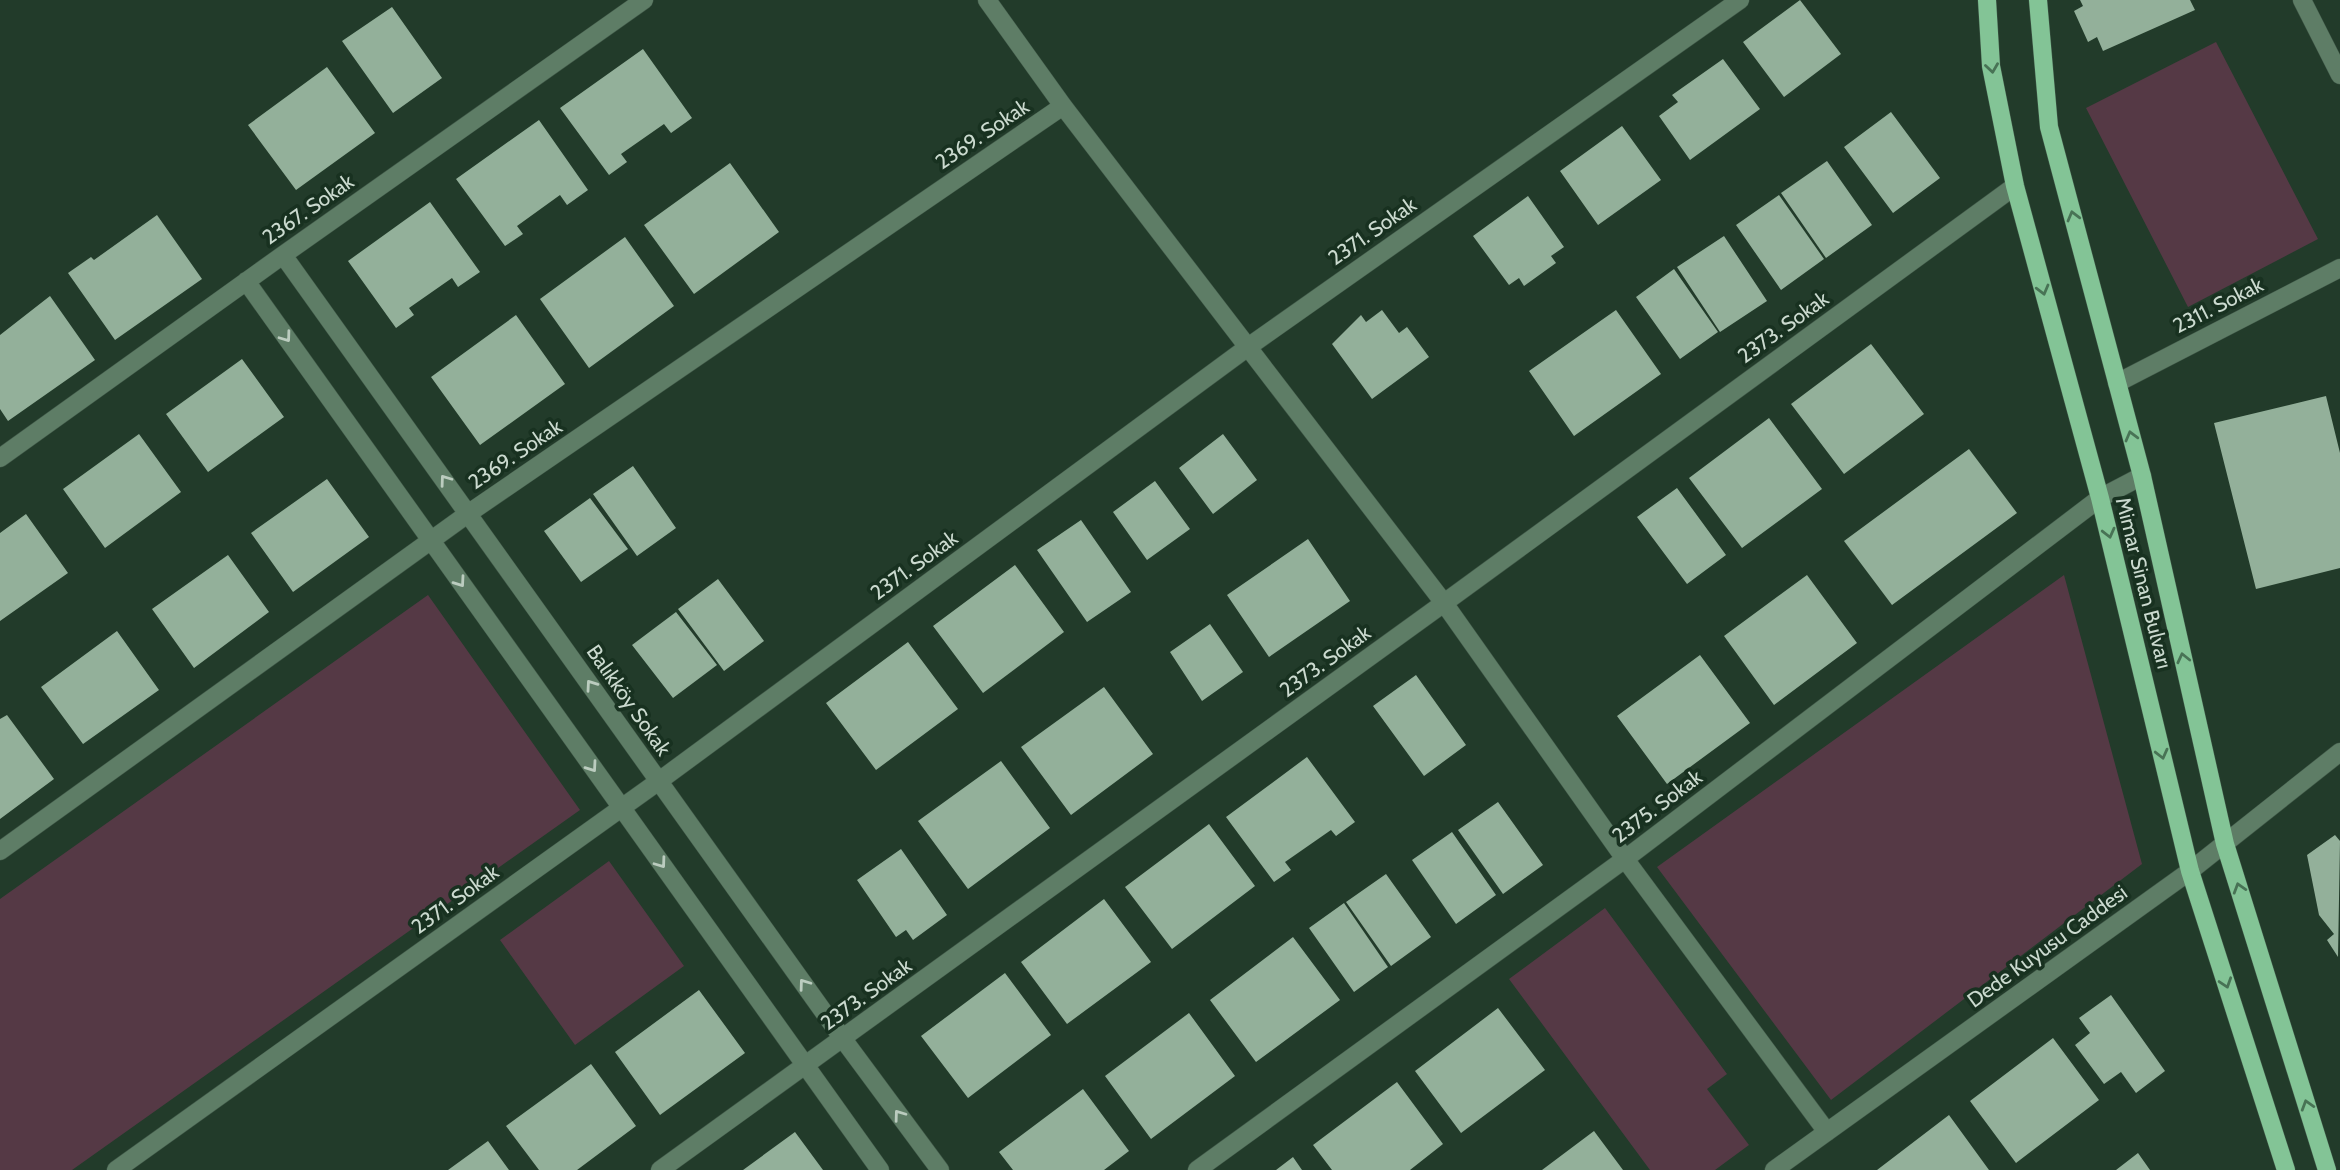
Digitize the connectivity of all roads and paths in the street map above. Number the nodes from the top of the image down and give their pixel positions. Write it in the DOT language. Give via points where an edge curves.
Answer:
graph roads {
  1 [pos="644,0"];
  2 [pos="987,0"];
  3 [pos="1740,0"];
  4 [pos="1987,0"];
  5 [pos="2038,0"];
  6 [pos="2302,0"];
  7 [pos="2340,75"];
  8 [pos="1063,106"];
  9 [pos="2015,186"];
  10 [pos="283,255"];
  11 [pos="2340,268"];
  12 [pos="246,281"];
  13 [pos="1248,347"];
  14 [pos="2117,383"];
  15 [pos="0,458"];
  16 [pos="2142,476"];
  17 [pos="2100,498"];
  18 [pos="469,513"];
  19 [pos="431,541"];
  20 [pos="1444,603"];
  21 [pos="2340,751"];
  22 [pos="659,781"];
  23 [pos="621,808"];
  24 [pos="2225,844"];
  25 [pos="0,851"];
  26 [pos="1625,859"];
  27 [pos="2190,872"];
  28 [pos="843,1039"];
  29 [pos="806,1066"];
  30 [pos="1827,1132"];
  31 [pos="117,1170"];
  32 [pos="660,1170"];
  33 [pos="880,1170"];
  34 [pos="940,1170"];
  35 [pos="1197,1170"];
  36 [pos="1774,1170"];
  37 [pos="2286,1170"];
  38 [pos="2327,1170"];
  1 -- 10 [label="street, 2367. Sokak"];
  2 -- 8 [label="street"];
  3 -- 13 [label="street, 2371. Sokak"];
  4 -- 9 [label="main road, Mimar Sinan Bulvarı, one-way" via="1991,66"];
  14 -- 5 [label="main road, Mimar Sinan Bulvarı, one-way" via="2049,127"];
  6 -- 7 [label="street"];
  8 -- 13 [label="street"];
  8 -- 18 [label="street, 2369. Sokak"];
  9 -- 17 [label="main road, Mimar Sinan Bulvarı, one-way"];
  9 -- 20 [label="street, 2373. Sokak"];
  10 -- 12 [label="street, 2367. Sokak"];
  18 -- 10 [label="street, Balıkköy Sokak, one-way"];
  11 -- 14 [label="street, 2311. Sokak"];
  12 -- 15 [label="street, 2367. Sokak"];
  12 -- 19 [label="street, one-way"];
  13 -- 20 [label="street"];
  13 -- 22 [label="street, 2371. Sokak"];
  16 -- 14 [label="main road, Mimar Sinan Bulvarı, one-way"];
  16 -- 17 [label="street, 2375. Sokak"];
  24 -- 16 [label="main road, Mimar Sinan Bulvarı, one-way"];
  17 -- 26 [label="street, 2375. Sokak"];
  17 -- 27 [label="main road, Mimar Sinan Bulvarı, one-way"];
  18 -- 19 [label="street, 2369. Sokak"];
  22 -- 18 [label="street, Balıkköy Sokak, one-way"];
  19 -- 23 [label="street, one-way"];
  19 -- 25 [label="street, 2369. Sokak"];
  20 -- 26 [label="street"];
  20 -- 28 [label="street, 2373. Sokak"];
  21 -- 24 [label="street, Dede Kuyusu Caddesi"];
  22 -- 23 [label="street, 2371. Sokak"];
  28 -- 22 [label="street, Balıkköy Sokak, one-way"];
  23 -- 29 [label="street, one-way"];
  23 -- 31 [label="street, 2371. Sokak"];
  24 -- 27 [label="street, Dede Kuyusu Caddesi"];
  38 -- 24 [label="main road, Mimar Sinan Bulvarı, one-way"];
  26 -- 30 [label="street"];
  26 -- 35 [label="street, 2375. Sokak"];
  27 -- 30 [label="street, Dede Kuyusu Caddesi"];
  27 -- 37 [label="main road, Mimar Sinan Bulvarı, one-way"];
  28 -- 29 [label="street, 2373. Sokak"];
  34 -- 28 [label="street, Balıkköy Sokak, one-way"];
  29 -- 32 [label="street, 2373. Sokak"];
  29 -- 33 [label="street"];
  30 -- 36 [label="street, Dede Kuyusu Caddesi"];
}
